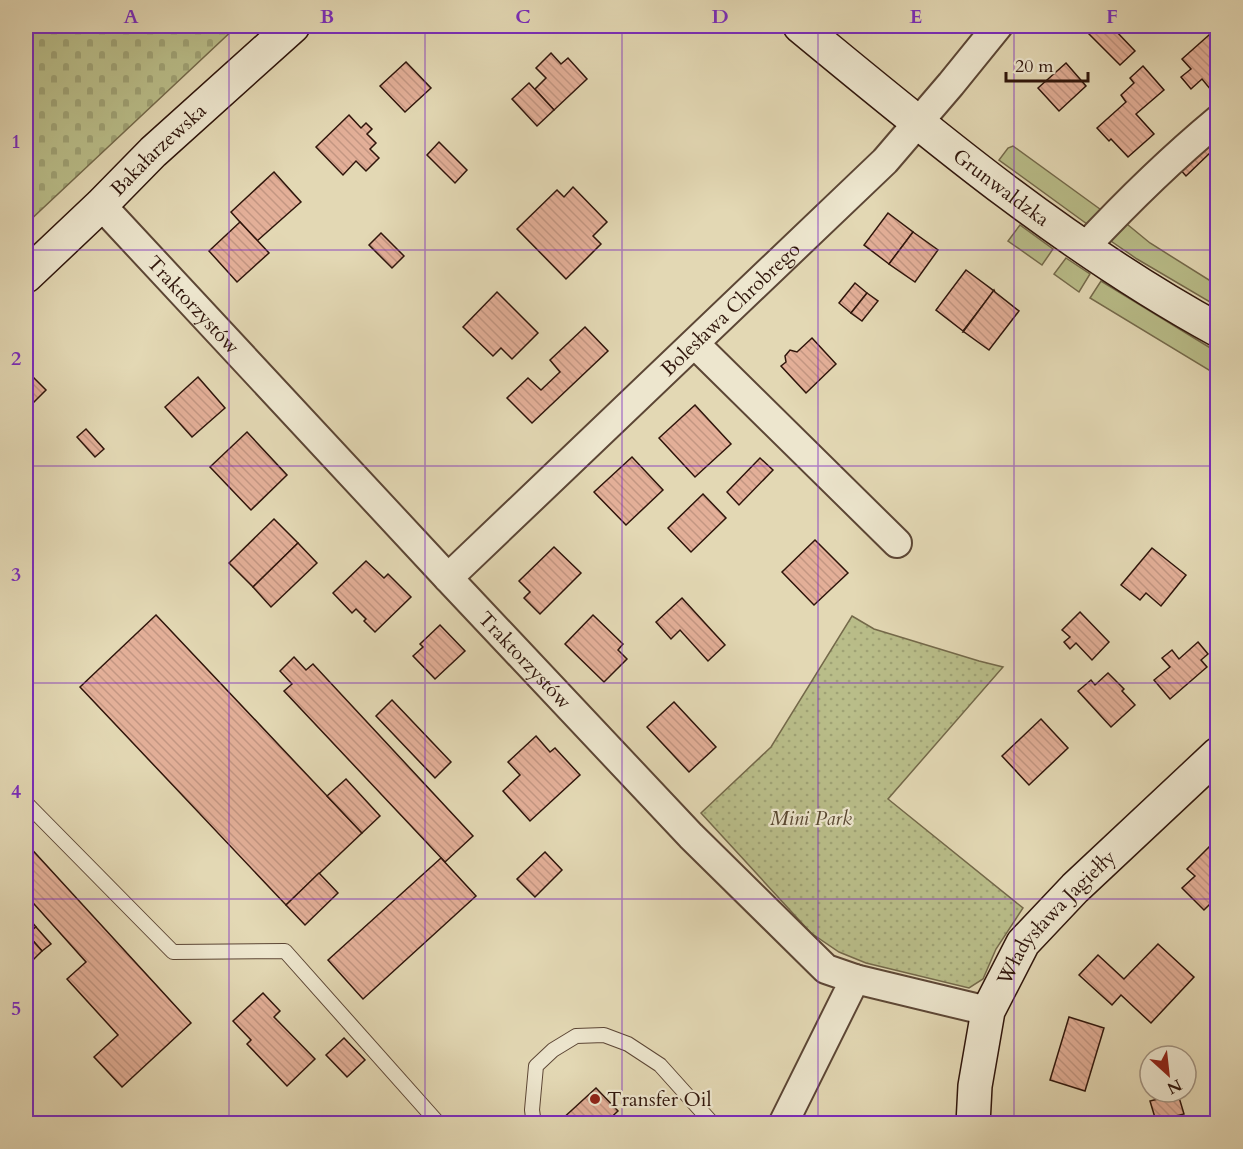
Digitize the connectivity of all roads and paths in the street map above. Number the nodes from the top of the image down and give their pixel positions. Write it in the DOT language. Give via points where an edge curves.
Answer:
graph roads {
  1 [pos="293,26"];
  2 [pos="800,26"];
  3 [pos="998,26"];
  4 [pos="1218,120"];
  5 [pos="919,123"];
  6 [pos="101,205"];
  7 [pos="1085,247"];
  8 [pos="26,276"];
  9 [pos="1218,330"];
  10 [pos="695,344"];
  11 [pos="897,543"];
  12 [pos="448,578"];
  13 [pos="1218,754"];
  14 [pos="26,803"];
  15 [pos="855,979"];
  16 [pos="988,1011"];
  17 [pos="439,1124"];
  18 [pos="534,1124"];
  19 [pos="713,1124"];
  20 [pos="783,1124"];
  21 [pos="973,1124"];
  1 -- 6 [label="street, Bakałarzewska" via="153,152"];
  2 -- 5 [label="street, Grunwaldzka"];
  3 -- 5 [label="street, Bolesława Chrobrego"];
  4 -- 7 [label="street" via="1116,213"];
  5 -- 7 [label="street, Grunwaldzka"];
  5 -- 10 [label="street, Bolesława Chrobrego" via="885,161"];
  6 -- 8 [label="street, Bakałarzewska"];
  6 -- 12 [label="street, Traktorzystów"];
  7 -- 9 [label="street, Grunwaldzka"];
  10 -- 11 [label="street"];
  10 -- 12 [label="street, Bolesława Chrobrego"];
  12 -- 15 [label="street, Traktorzystów" via="691,836 826,969"];
  13 -- 16 [label="street, Władysława Jagiełły" via="1023,942"];
  14 -- 17 [label="lane" via="172,952 285,951"];
  15 -- 16 [label="street, Traktorzystów"];
  15 -- 20 [label="street"];
  16 -- 21 [label="street, Władysława Jagiełły" via="975,1086"];
  18 -- 19 [label="lane" via="536,1066 576,1036 604,1035 628,1044 660,1065"];
}
